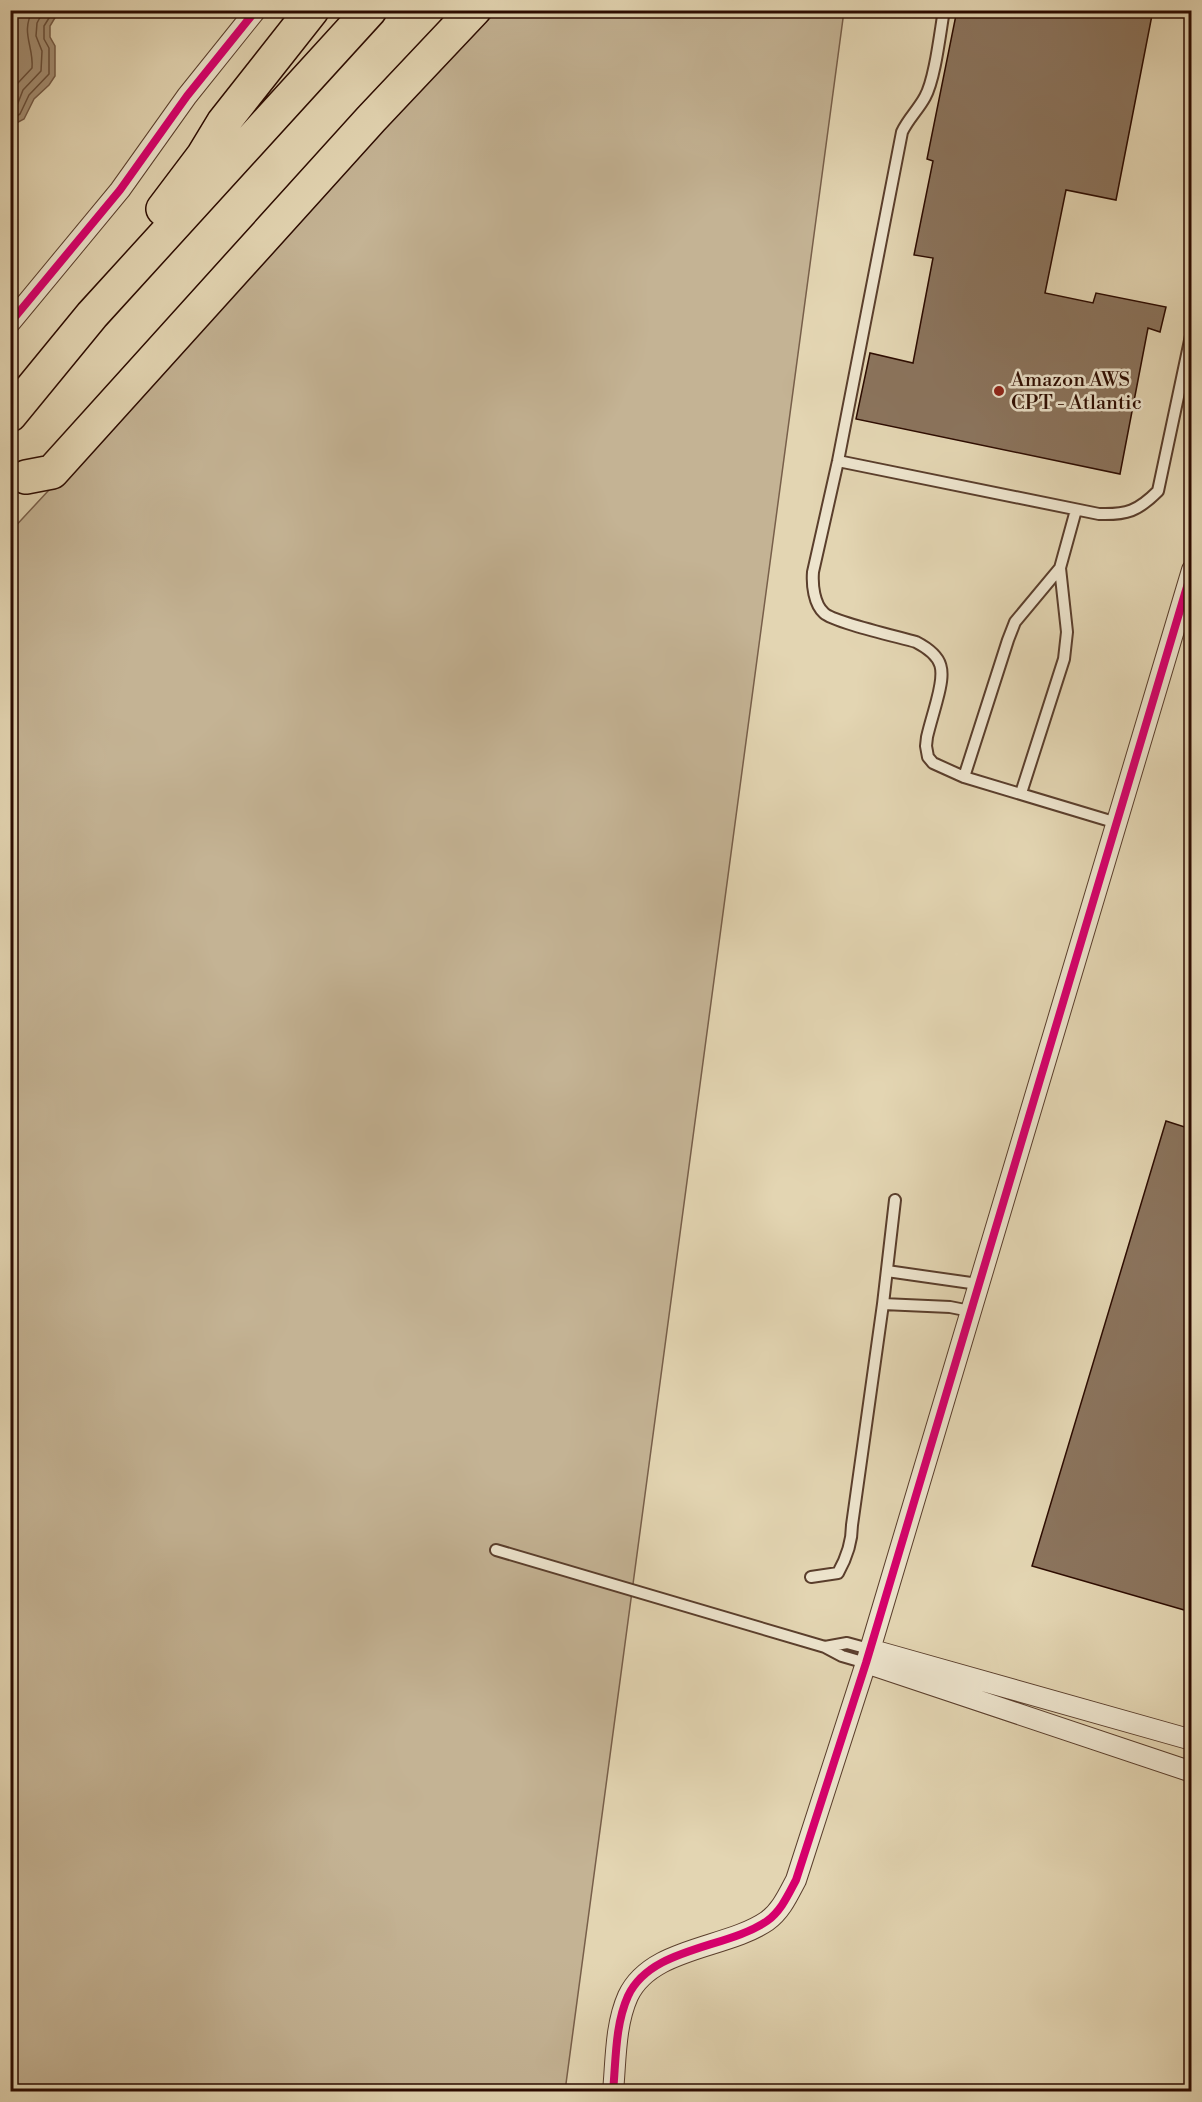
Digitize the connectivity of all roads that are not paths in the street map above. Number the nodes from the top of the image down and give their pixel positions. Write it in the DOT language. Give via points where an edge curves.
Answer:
graph roads {
  1 [pos="256,10"];
  2 [pos="312,10"];
  3 [pos="370,10"];
  4 [pos="445,10"];
  5 [pos="474,10"];
  6 [pos="944,10"];
  7 [pos="92,315"];
  8 [pos="10,323"];
  9 [pos="1191,331"];
  10 [pos="10,415"];
  11 [pos="838,461"];
  12 [pos="18,486"];
  13 [pos="1076,510"];
  14 [pos="1060,568"];
  15 [pos="1191,574"];
  16 [pos="964,777"];
  17 [pos="1021,793"];
  18 [pos="1117,823"];
  19 [pos="895,1200"];
  20 [pos="887,1271"];
  21 [pos="978,1284"];
  22 [pos="883,1304"];
  23 [pos="970,1311"];
  24 [pos="496,1550"];
  25 [pos="811,1577"];
  26 [pos="867,1656"];
  27 [pos="1191,1740"];
  28 [pos="1191,1772"];
  29 [pos="612,2091"];
  1 -- 8 [label="street" via="187,96 120,190"];
  2 -- 7 [label="highway" via="223,123"];
  3 -- 7 [label="highway"];
  4 -- 12 [label="highway"];
  5 -- 12 [label="highway" via="52,472"];
  6 -- 11 [label="lane" via="929,88 902,132"];
  7 -- 10 [label="highway"];
  9 -- 13 [label="lane" via="1158,491 1145,504 1119,515"];
  11 -- 13 [label="lane"];
  11 -- 16 [label="lane" via="813,572 817,600 824,613 838,620 916,642 936,655 943,678 927,737 927,757"];
  13 -- 14 [label="lane"];
  14 -- 16 [label="lane" via="1015,622"];
  14 -- 17 [label="lane" via="1067,632 1064,659"];
  15 -- 18 [label="street"];
  16 -- 17 [label="lane"];
  17 -- 18 [label="lane"];
  18 -- 21 [label="street"];
  19 -- 20 [label="lane"];
  20 -- 21 [label="lane"];
  20 -- 22 [label="lane"];
  21 -- 23 [label="street"];
  22 -- 23 [label="lane"];
  22 -- 25 [label="lane" via="852,1540 838,1573"];
  23 -- 26 [label="street"];
  24 -- 26 [label="lane" via="825,1647 847,1643"];
  26 -- 27 [label="street"];
  26 -- 28 [label="street"];
  26 -- 29 [label="street" via="796,1880 784,1903 767,1921 669,1958 645,1975 628,1995 619,2025"];
}
